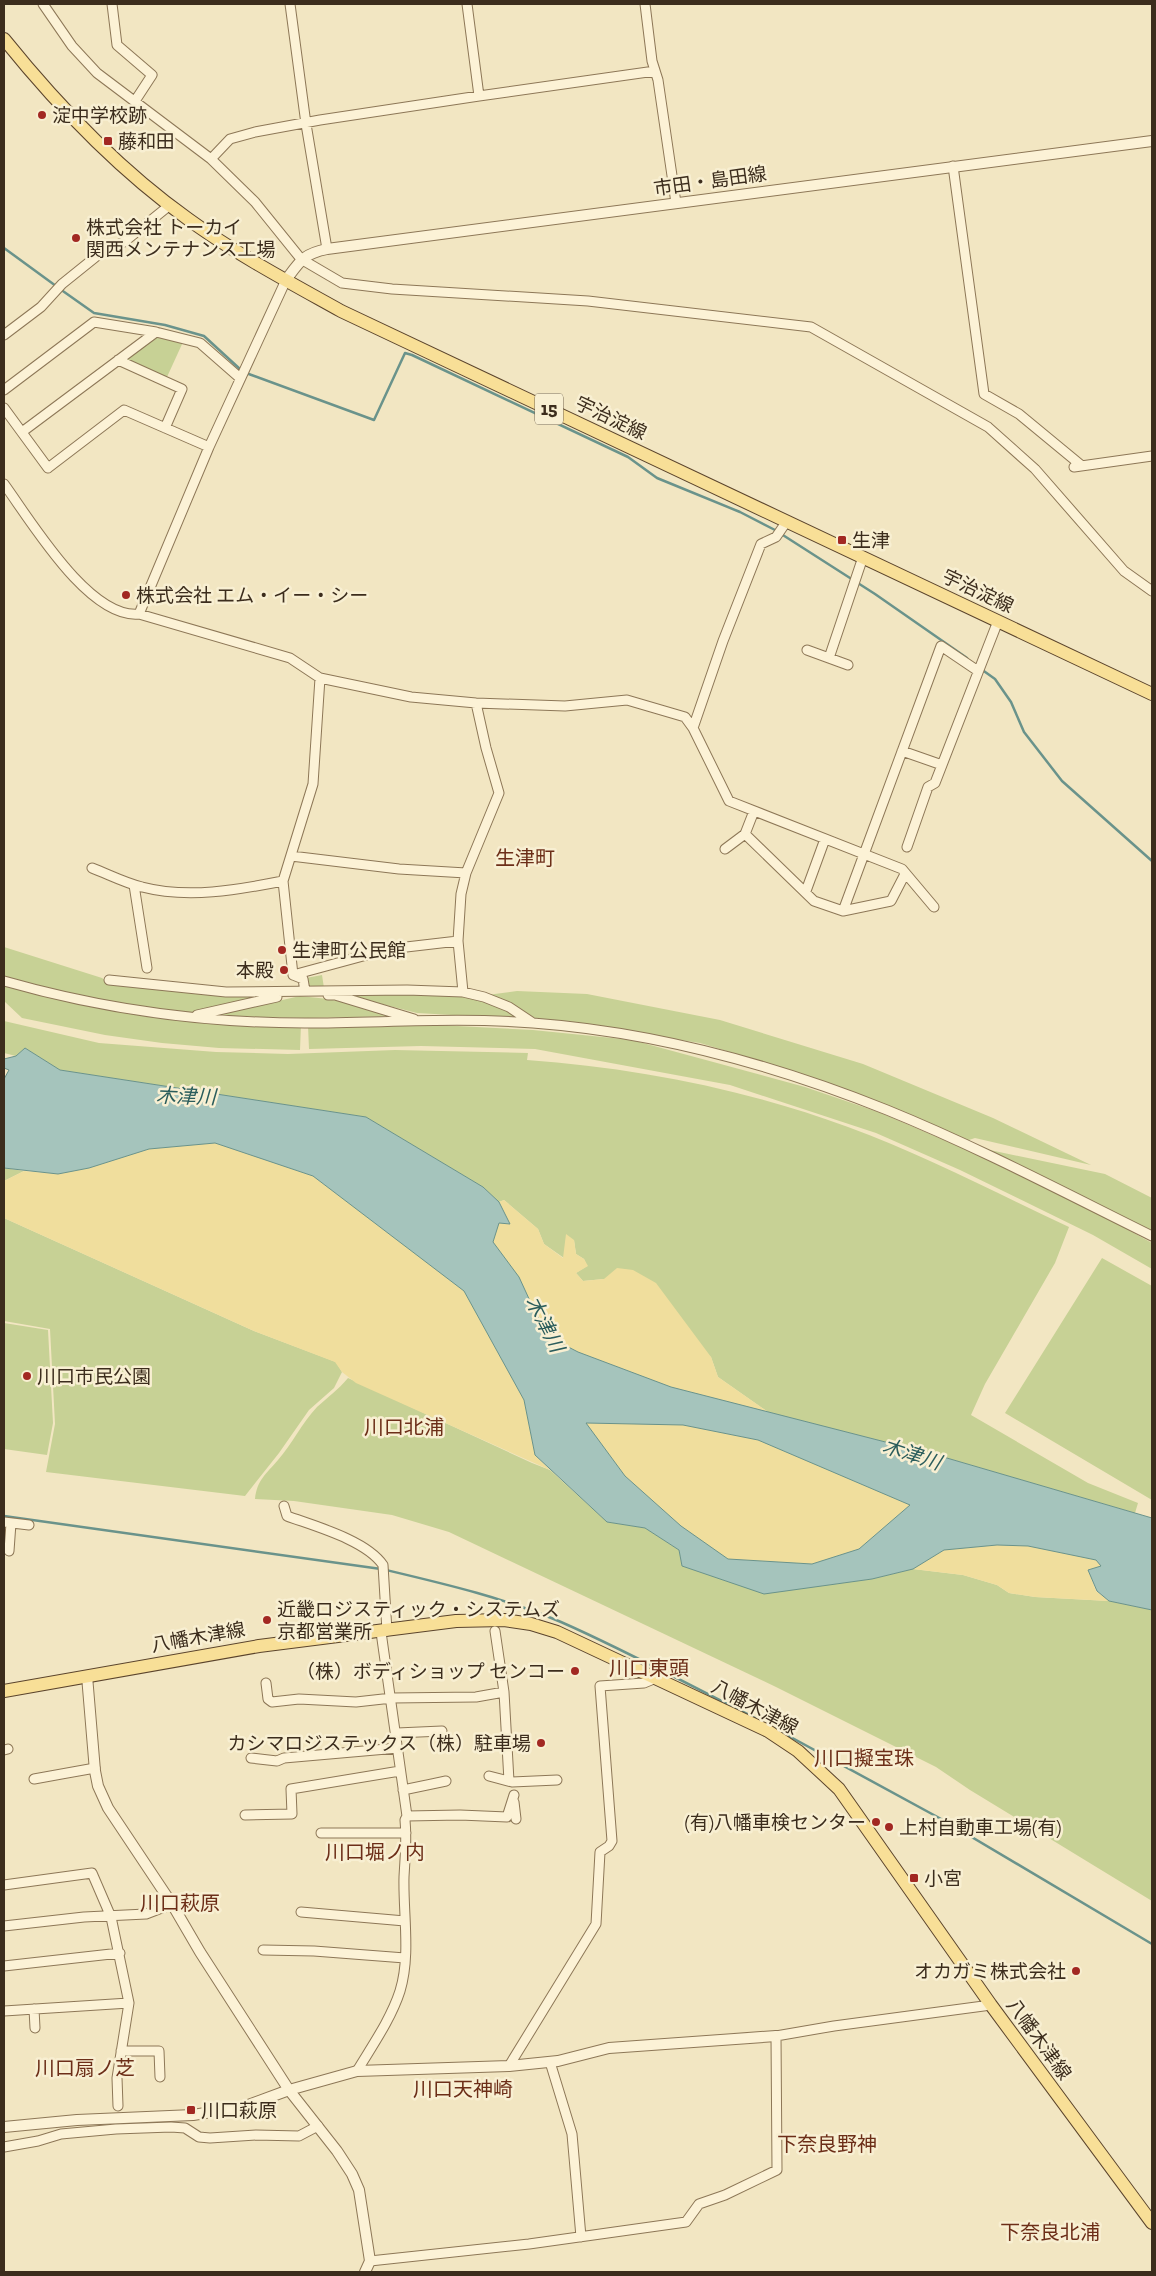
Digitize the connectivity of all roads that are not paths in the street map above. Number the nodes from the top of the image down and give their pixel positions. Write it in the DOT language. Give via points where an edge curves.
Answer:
graph roads {
  1 [pos="43,4"];
  2 [pos="112,4"];
  3 [pos="290,4"];
  4 [pos="467,4"];
  5 [pos="645,4"];
  6 [pos="4,39"];
  7 [pos="655,71"];
  8 [pos="480,96"];
  9 [pos="135,101"];
  10 [pos="306,124"];
  11 [pos="1152,141"];
  12 [pos="211,159"];
  13 [pos="953,166"];
  14 [pos="676,203"];
  15 [pos="170,205"];
  16 [pos="327,249"];
  17 [pos="300,260"];
  18 [pos="286,280"];
  19 [pos="156,332"];
  20 [pos="4,336"];
  21 [pos="118,360"];
  22 [pos="240,378"];
  23 [pos="4,390"];
  24 [pos="4,408"];
  25 [pos="166,428"];
  26 [pos="22,432"];
  27 [pos="209,447"];
  28 [pos="1152,456"];
  29 [pos="4,484"];
  30 [pos="787,521"];
  31 [pos="863,557"];
  32 [pos="1152,591"];
  33 [pos="139,614"];
  34 [pos="998,621"];
  35 [pos="807,650"];
  36 [pos="829,658"];
  37 [pos="848,665"];
  38 [pos="978,671"];
  39 [pos="320,678"];
  40 [pos="1152,694"];
  41 [pos="476,703"];
  42 [pos="693,728"];
  43 [pos="902,751"];
  44 [pos="942,765"];
  45 [pos="754,811"];
  46 [pos="745,834"];
  47 [pos="825,839"];
  48 [pos="907,847"];
  49 [pos="725,848"];
  50 [pos="864,854"];
  51 [pos="291,856"];
  52 [pos="92,868"];
  53 [pos="466,873"];
  54 [pos="905,874"];
  55 [pos="283,881"];
  56 [pos="134,885"];
  57 [pos="806,891"];
  58 [pos="934,907"];
  59 [pos="843,911"];
  60 [pos="458,941"];
  61 [pos="147,968"];
  62 [pos="293,975"];
  63 [pos="109,980"];
  64 [pos="4,981"];
  65 [pos="304,991"];
  66 [pos="463,992"];
  67 [pos="194,1018"];
  68 [pos="417,1020"];
  69 [pos="533,1023"];
  70 [pos="1152,1236"];
  71 [pos="284,1506"];
  72 [pos="8,1523"];
  73 [pos="29,1525"];
  74 [pos="9,1551"];
  75 [pos="384,1631"];
  76 [pos="495,1631"];
  77 [pos="87,1676"];
  78 [pos="656,1678"];
  79 [pos="266,1683"];
  80 [pos="4,1691"];
  81 [pos="504,1692"];
  82 [pos="392,1698"];
  83 [pos="442,1731"];
  84 [pos="396,1733"];
  85 [pos="398,1748"];
  86 [pos="251,1758"];
  87 [pos="95,1768"];
  88 [pos="400,1771"];
  89 [pos="489,1776"];
  90 [pos="34,1779"];
  91 [pos="557,1780"];
  92 [pos="446,1781"];
  93 [pos="510,1782"];
  94 [pos="403,1790"];
  95 [pos="514,1796"];
  96 [pos="245,1815"];
  97 [pos="407,1816"];
  98 [pos="516,1819"];
  99 [pos="321,1833"];
  100 [pos="406,1833"];
  101 [pos="4,1885"];
  102 [pos="172,1904"];
  103 [pos="301,1912"];
  104 [pos="111,1917"];
  105 [pos="405,1921"];
  106 [pos="4,1926"];
  107 [pos="263,1950"];
  108 [pos="120,1953"];
  109 [pos="405,1958"];
  110 [pos="4,1966"];
  111 [pos="129,2003"];
  112 [pos="992,2005"];
  113 [pos="34,2009"];
  114 [pos="4,2011"];
  115 [pos="35,2028"];
  116 [pos="776,2036"];
  117 [pos="121,2051"];
  118 [pos="550,2062"];
  119 [pos="509,2066"];
  120 [pos="357,2071"];
  121 [pos="160,2076"];
  122 [pos="289,2090"];
  123 [pos="118,2106"];
  124 [pos="318,2126"];
  125 [pos="4,2127"];
  126 [pos="4,2147"];
  127 [pos="1152,2223"];
  128 [pos="581,2237"];
  129 [pos="370,2261"];
  130 [pos="365,2272"];
  1 -- 9 [label="street" via="72,46 97,73"];
  2 -- 9 [label="street" via="118,45 152,76"];
  3 -- 10 [label="street"];
  4 -- 8 [label="street"];
  5 -- 7 [label="street"];
  6 -- 15 [label="main road, 宇治淀線 / 15" via="67,113"];
  7 -- 8 [label="street"];
  7 -- 14 [label="street"];
  8 -- 10 [label="street"];
  9 -- 12 [label="street"];
  10 -- 12 [label="street" via="230,139"];
  10 -- 16 [label="street"];
  11 -- 13 [label="street, 市田・島田線"];
  12 -- 17 [label="street" via="254,202"];
  13 -- 14 [label="street, 市田・島田線"];
  13 -- 28 [label="street" via="984,394 1019,414 1078,466"];
  14 -- 16 [label="street, 市田・島田線"];
  15 -- 18 [label="main road, 宇治淀線 / 15" via="196,225"];
  15 -- 20 [label="street" via="124,242 102,251"];
  16 -- 17 [label="street, 市田・島田線" via="311,252"];
  17 -- 18 [label="street"];
  17 -- 32 [label="street" via="342,283 588,301 812,327 988,426 1035,469 1124,571"];
  18 -- 22 [label="street"];
  18 -- 30 [label="main road, 宇治淀線 / 15" via="341,311"];
  19 -- 21 [label="street"];
  19 -- 22 [label="street" via="200,343"];
  19 -- 23 [label="street" via="94,322"];
  21 -- 25 [label="street" via="182,389"];
  21 -- 26 [label="street"];
  22 -- 27 [label="street"];
  24 -- 26 [label="street"];
  25 -- 26 [label="street" via="124,410 48,468"];
  25 -- 27 [label="street"];
  27 -- 33 [label="street"];
  29 -- 33 [label="street" via="76,580 106,605 132,615"];
  30 -- 31 [label="main road, 宇治淀線 / 15"];
  30 -- 42 [label="street" via="776,537 761,544"];
  31 -- 34 [label="main road, 宇治淀線 / 15"];
  31 -- 36 [label="street"];
  33 -- 39 [label="street" via="290,658"];
  34 -- 38 [label="street"];
  34 -- 40 [label="main road, 宇治淀線 / 15"];
  35 -- 36 [label="street"];
  36 -- 37 [label="street"];
  38 -- 43 [label="street" via="941,646"];
  38 -- 44 [label="street"];
  39 -- 41 [label="street" via="411,697"];
  39 -- 51 [label="street" via="313,784"];
  41 -- 42 [label="street" via="565,706 627,700 685,718"];
  41 -- 53 [label="street" via="499,793"];
  42 -- 45 [label="street" via="729,801"];
  43 -- 44 [label="street"];
  43 -- 50 [label="street"];
  44 -- 48 [label="street" via="935,783 928,786"];
  45 -- 46 [label="street"];
  45 -- 47 [label="street"];
  46 -- 49 [label="street"];
  46 -- 57 [label="street"];
  47 -- 50 [label="street"];
  47 -- 57 [label="street"];
  50 -- 54 [label="street" via="902,869"];
  50 -- 59 [label="street"];
  51 -- 53 [label="street"];
  51 -- 55 [label="street"];
  52 -- 56 [label="street"];
  53 -- 60 [label="street" via="461,894"];
  54 -- 58 [label="street"];
  54 -- 59 [label="street" via="891,901"];
  55 -- 56 [label="street" via="243,889 193,892 166,892"];
  55 -- 62 [label="street"];
  56 -- 61 [label="street"];
  57 -- 59 [label="street" via="814,901"];
  60 -- 62 [label="street" via="389,949"];
  60 -- 66 [label="street"];
  62 -- 65 [label="street" via="303,979"];
  63 -- 65 [label="street" via="226,992"];
  64 -- 67 [label="street" via="106,1007"];
  65 -- 66 [label="street"];
  65 -- 67 [label="street" via="195,1015"];
  65 -- 68 [label="street" via="336,995"];
  66 -- 69 [label="street" via="509,1007"];
  67 -- 68 [label="street" via="304,1023"];
  68 -- 69 [label="street"];
  69 -- 70 [label="street" via="628,1035 804,1079 887,1110 972,1148"];
  71 -- 75 [label="street" via="287,1516 339,1536 372,1552 379,1559 383,1565"];
  72 -- 73 [label="street"];
  72 -- 74 [label="street"];
  75 -- 77 [label="main road, 八幡木津線" via="259,1646"];
  75 -- 78 [label="main road, 八幡木津線" via="485,1619 531,1624 557,1632"];
  75 -- 82 [label="street"];
  76 -- 81 [label="street"];
  77 -- 80 [label="main road, 八幡木津線"];
  77 -- 87 [label="street"];
  78 -- 112 [label="main road, 八幡木津線" via="768,1731 823,1773 839,1789"];
  78 -- 119 [label="street" via="644,1683 600,1686 612,1841 600,1852 596,1924"];
  79 -- 82 [label="street" via="268,1699 272,1702"];
  81 -- 82 [label="street"];
  81 -- 93 [label="street"];
  82 -- 84 [label="street"];
  83 -- 84 [label="street"];
  84 -- 85 [label="street"];
  85 -- 86 [label="street" via="277,1760"];
  85 -- 88 [label="street"];
  87 -- 90 [label="street"];
  87 -- 102 [label="street" via="98,1786 108,1808"];
  88 -- 94 [label="street"];
  88 -- 96 [label="street" via="291,1789 292,1814"];
  89 -- 93 [label="street"];
  91 -- 93 [label="street"];
  92 -- 94 [label="street"];
  93 -- 95 [label="street"];
  94 -- 97 [label="street"];
  95 -- 97 [label="street" via="507,1818"];
  95 -- 98 [label="street"];
  97 -- 100 [label="street"];
  99 -- 100 [label="street"];
  100 -- 105 [label="street"];
  101 -- 104 [label="street" via="92,1873"];
  102 -- 104 [label="street" via="146,1914"];
  102 -- 122 [label="street"];
  103 -- 105 [label="street"];
  104 -- 106 [label="street"];
  104 -- 108 [label="street"];
  105 -- 109 [label="street"];
  107 -- 109 [label="street"];
  108 -- 110 [label="street"];
  108 -- 111 [label="street"];
  109 -- 120 [label="street" via="400,1990"];
  111 -- 113 [label="street"];
  111 -- 117 [label="street"];
  112 -- 116 [label="street"];
  112 -- 127 [label="main road, 八幡木津線"];
  113 -- 114 [label="street"];
  113 -- 115 [label="street"];
  116 -- 118 [label="street" via="609,2048"];
  116 -- 128 [label="street" via="777,2170 726,2195 699,2204 686,2222"];
  117 -- 121 [label="street" via="159,2051"];
  117 -- 123 [label="street" via="117,2078"];
  118 -- 119 [label="street"];
  118 -- 128 [label="street" via="572,2134"];
  119 -- 120 [label="street"];
  120 -- 122 [label="street"];
  122 -- 124 [label="street"];
  122 -- 125 [label="street" via="243,2107 193,2115"];
  124 -- 126 [label="street" via="299,2136 210,2138 199,2137 185,2128 116,2128 62,2134"];
  124 -- 129 [label="street" via="347,2166 359,2190"];
  128 -- 129 [label="street"];
  129 -- 130 [label="street"];
}
